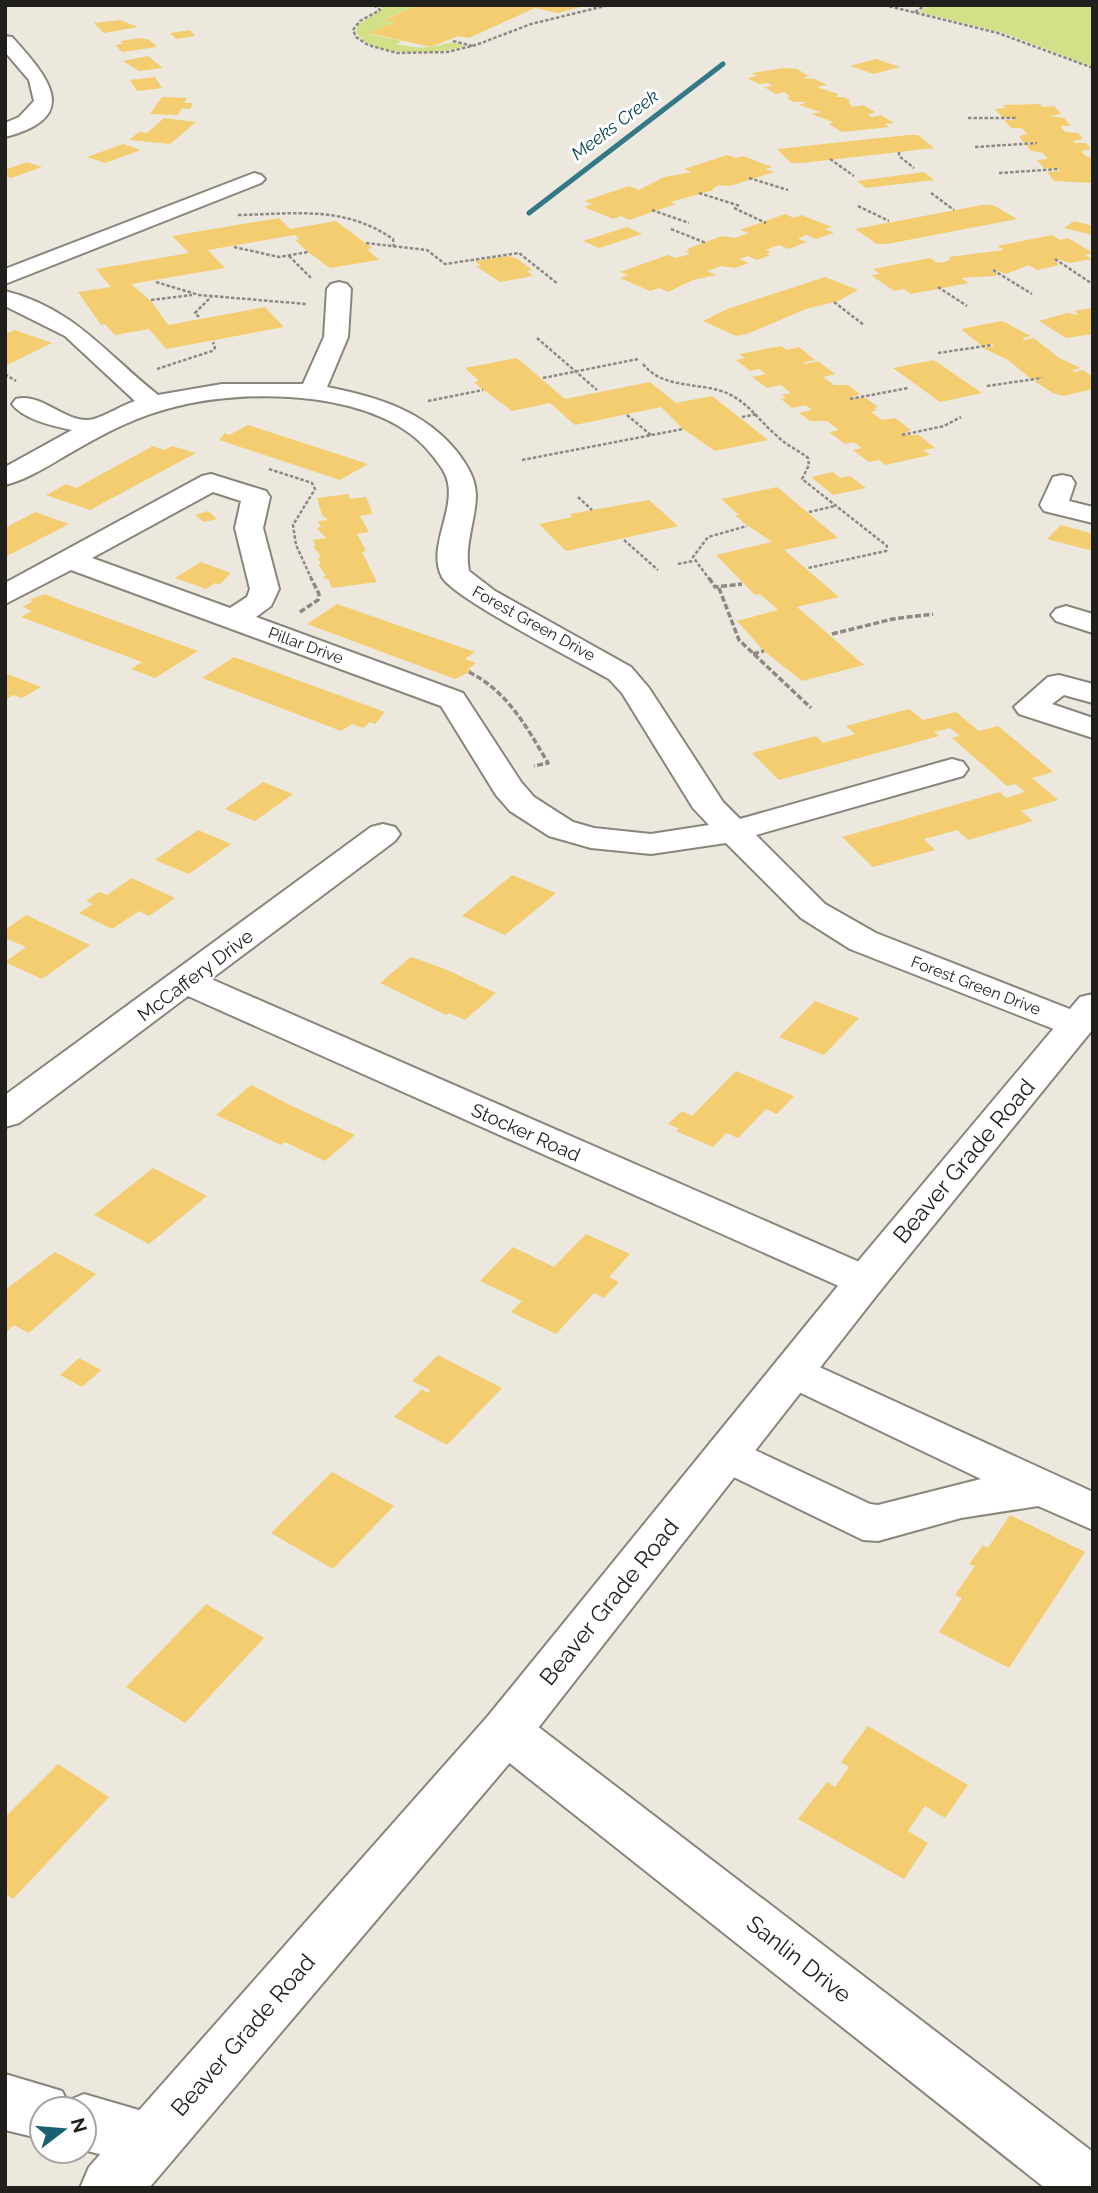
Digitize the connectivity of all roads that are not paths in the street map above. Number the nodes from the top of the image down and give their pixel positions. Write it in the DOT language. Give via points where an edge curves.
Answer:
graph roads {
  1 [pos="5,41"];
  2 [pos="5,131"];
  3 [pos="254,179"];
  4 [pos="5,277"];
  5 [pos="332,293"];
  6 [pos="5,298"];
  7 [pos="312,392"];
  8 [pos="25,404"];
  9 [pos="153,404"];
  10 [pos="99,429"];
  11 [pos="5,477"];
  12 [pos="1062,483"];
  13 [pos="1093,515"];
  14 [pos="70,560"];
  15 [pos="5,595"];
  16 [pos="233,619"];
  17 [pos="1093,694"];
  18 [pos="1093,729"];
  19 [pos="952,769"];
  20 [pos="732,832"];
  21 [pos="383,834"];
  22 [pos="187,982"];
  23 [pos="1085,1015"];
  24 [pos="5,1114"];
  25 [pos="865,1281"];
  26 [pos="793,1371"];
  27 [pos="727,1454"];
  28 [pos="1041,1488"];
  29 [pos="1093,1512"];
  30 [pos="506,1731"];
  31 [pos="5,2102"];
  32 [pos="28,2108"];
  33 [pos="98,2126"];
  34 [pos="152,2140"];
  35 [pos="110,2188"];
  36 [pos="1092,2188"];
  1 -- 2 [label="street" via="40,81 46,95 38,113"];
  3 -- 4 [label="street"];
  5 -- 7 [label="street" via="333,345"];
  6 -- 9 [label="street" via="73,331"];
  7 -- 9 [label="street, Forest Green Drive" via="243,391"];
  7 -- 20 [label="street, Forest Green Drive" via="377,407 419,426 433,439 456,467 461,481 455,575 485,597 621,673 701,796"];
  8 -- 10 [label="street" via="57,419"];
  9 -- 10 [label="street, Forest Green Drive"];
  10 -- 11 [label="street, Forest Green Drive"];
  12 -- 13 [label="street" via="1054,505"];
  14 -- 15 [label="street, Pillar Drive"];
  14 -- 16 [label="street"];
  14 -- 16 [label="street, Pillar Drive" via="211,482 256,497 248,539 265,593"];
  16 -- 20 [label="street, Pillar Drive" via="452,700 508,788 539,817 561,829 591,838 651,844"];
  17 -- 18 [label="street" via="1059,684 1030,707"];
  19 -- 20 [label="street, Pillar Drive"];
  20 -- 23 [label="street, Forest Green Drive" via="801,901 845,932"];
  21 -- 22 [label="street, McCaffery Drive"];
  22 -- 24 [label="street, McCaffery Drive"];
  22 -- 25 [label="street, Stocker Road"];
  23 -- 25 [label="street, Beaver Grade Road"];
  25 -- 26 [label="street, Beaver Grade Road"];
  26 -- 27 [label="street, Beaver Grade Road"];
  26 -- 28 [label="street"];
  27 -- 28 [label="street" via="863,1522 878,1523 961,1500"];
  27 -- 30 [label="street, Beaver Grade Road"];
  28 -- 29 [label="street"];
  30 -- 34 [label="street, Beaver Grade Road"];
  30 -- 36 [label="street, Sanlin Drive"];
  31 -- 32 [label="street"];
  33 -- 34 [label="street"];
  34 -- 35 [label="street, Beaver Grade Road"];
}
